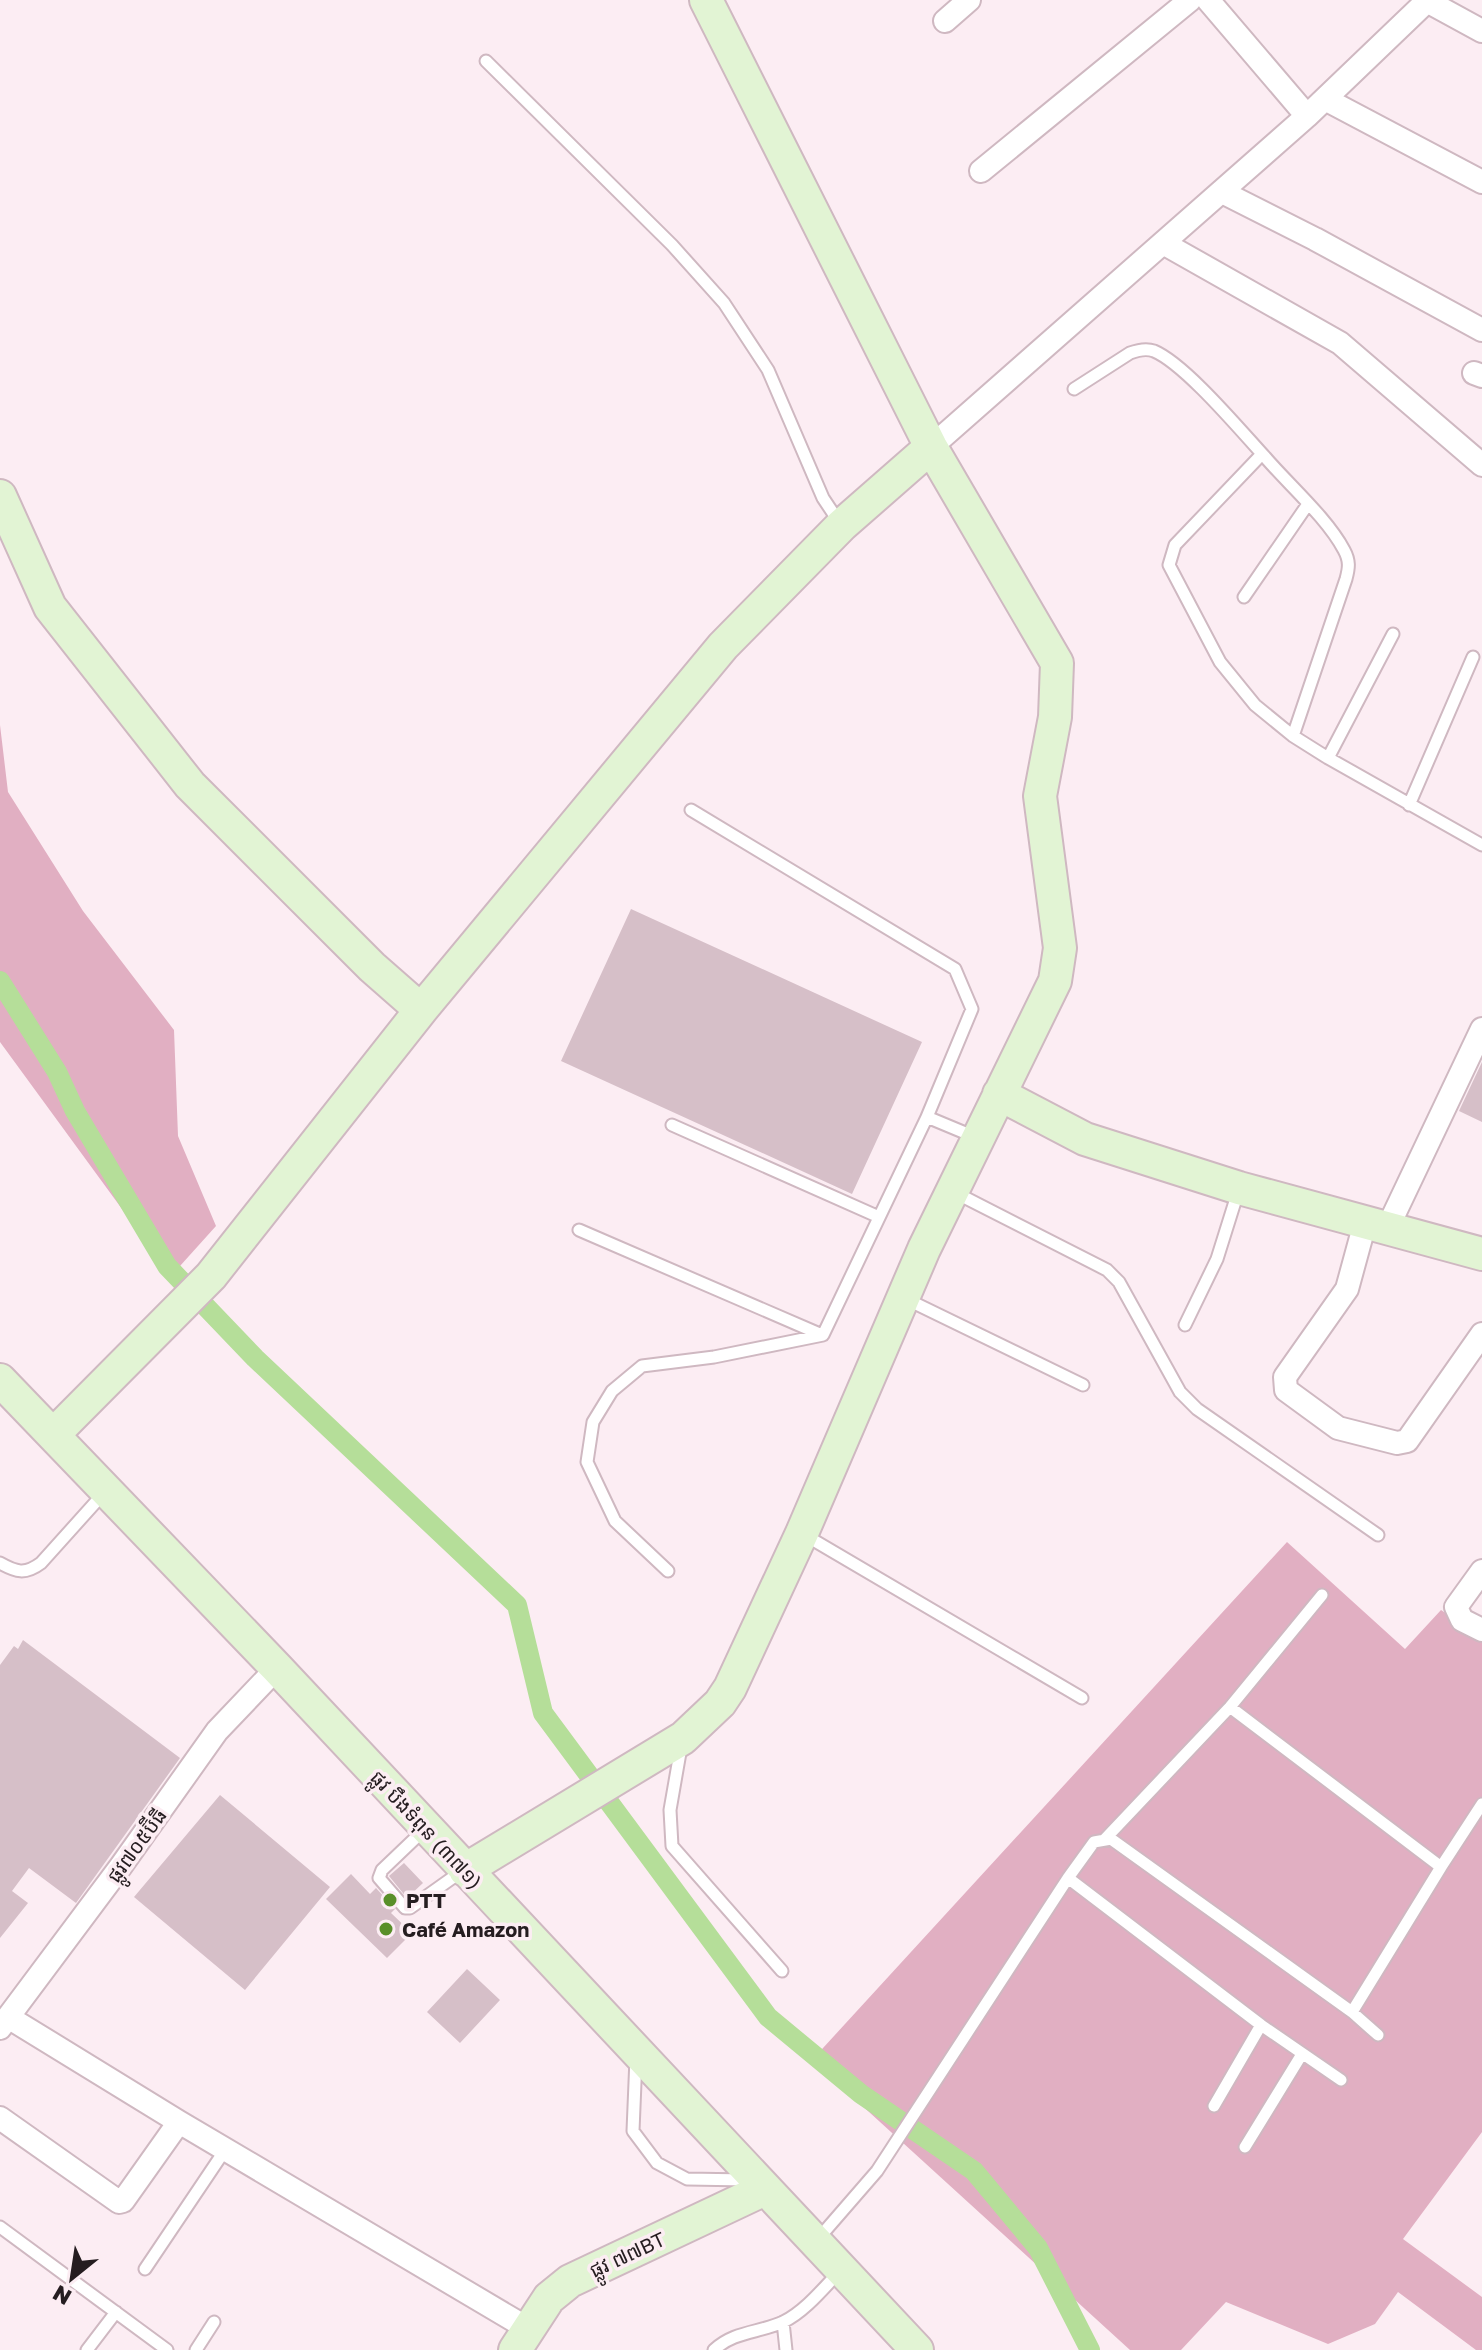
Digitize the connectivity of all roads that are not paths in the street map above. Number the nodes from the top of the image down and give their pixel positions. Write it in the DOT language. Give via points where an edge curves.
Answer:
graph roads {
  1 [pos="706,0"];
  2 [pos="969,0"];
  3 [pos="1190,0"];
  4 [pos="1208,0"];
  5 [pos="1427,1"];
  6 [pos="945,21"];
  7 [pos="1482,31"];
  8 [pos="486,61"];
  9 [pos="1325,99"];
  10 [pos="1307,116"];
  11 [pos="981,171"];
  12 [pos="1482,182"];
  13 [pos="1222,192"];
  14 [pos="1163,243"];
  15 [pos="1482,330"];
  16 [pos="1074,389"];
  17 [pos="931,447"];
  18 [pos="1262,454"];
  19 [pos="1482,465"];
  20 [pos="0,496"];
  21 [pos="1308,504"];
  22 [pos="842,525"];
  23 [pos="1244,597"];
  24 [pos="1393,634"];
  25 [pos="1473,657"];
  26 [pos="1293,736"];
  27 [pos="1328,758"];
  28 [pos="1409,805"];
  29 [pos="691,810"];
  30 [pos="1482,845"];
  31 [pos="421,1010"];
  32 [pos="1482,1029"];
  33 [pos="999,1094"];
  34 [pos="927,1117"];
  35 [pos="672,1125"];
  36 [pos="979,1139"];
  37 [pos="1239,1188"];
  38 [pos="953,1191"];
  39 [pos="879,1217"];
  40 [pos="1376,1226"];
  41 [pos="579,1230"];
  42 [pos="1482,1254"];
  43 [pos="904,1297"];
  44 [pos="1185,1325"];
  45 [pos="1482,1334"];
  46 [pos="823,1335"];
  47 [pos="0,1380"];
  48 [pos="1083,1385"];
  49 [pos="53,1435"];
  50 [pos="107,1490"];
  51 [pos="802,1533"];
  52 [pos="1378,1535"];
  53 [pos="0,1563"];
  54 [pos="668,1571"];
  55 [pos="1482,1571"];
  56 [pos="1322,1595"];
  57 [pos="1482,1630"];
  58 [pos="277,1668"];
  59 [pos="1082,1698"];
  60 [pos="1230,1707"];
  61 [pos="683,1738"];
  62 [pos="1482,1804"];
  63 [pos="426,1827"];
  64 [pos="1105,1839"];
  65 [pos="1441,1867"];
  66 [pos="465,1870"];
  67 [pos="1068,1878"];
  68 [pos="782,1971"];
  69 [pos="1352,2012"];
  70 [pos="4,2023"];
  71 [pos="1261,2025"];
  72 [pos="1378,2035"];
  73 [pos="636,2053"];
  74 [pos="1302,2054"];
  75 [pos="1341,2080"];
  76 [pos="1214,2106"];
  77 [pos="0,2118"];
  78 [pos="179,2122"];
  79 [pos="1245,2147"];
  80 [pos="225,2150"];
  81 [pos="760,2185"];
  82 [pos="0,2227"];
  83 [pos="815,2243"];
  84 [pos="145,2269"];
  85 [pos="841,2270"];
  86 [pos="116,2312"];
  87 [pos="214,2322"];
  88 [pos="783,2322"];
  89 [pos="521,2339"];
  90 [pos="87,2350"];
  91 [pos="167,2350"];
  92 [pos="196,2350"];
  93 [pos="714,2350"];
  94 [pos="786,2350"];
  95 [pos="917,2350"];
  1 -- 17 [label="street"];
  2 -- 6 [label="street"];
  3 -- 11 [label="street"];
  4 -- 10 [label="street"];
  5 -- 7 [label="street"];
  5 -- 9 [label="street"];
  8 -- 22 [label="lane" via="724,303 768,370 823,498"];
  9 -- 10 [label="street"];
  9 -- 12 [label="street"];
  10 -- 13 [label="street"];
  13 -- 14 [label="street"];
  13 -- 15 [label="street"];
  14 -- 17 [label="street"];
  14 -- 19 [label="street" via="1340,343"];
  16 -- 18 [label="lane" via="1130,353 1154,351 1190,379"];
  17 -- 22 [label="street"];
  17 -- 33 [label="street" via="1057,663 1055,717 1040,796 1060,965"];
  18 -- 21 [label="lane"];
  18 -- 26 [label="lane" via="1175,545 1169,565 1220,662 1255,705"];
  20 -- 31 [label="street" via="50,607 190,785"];
  21 -- 23 [label="lane"];
  21 -- 26 [label="lane" via="1350,564"];
  22 -- 31 [label="street" via="723,646"];
  24 -- 27 [label="lane"];
  25 -- 28 [label="lane"];
  26 -- 27 [label="lane"];
  27 -- 28 [label="lane"];
  28 -- 30 [label="lane"];
  29 -- 34 [label="lane" via="955,969 972,1009"];
  31 -- 49 [label="street" via="211,1276"];
  32 -- 40 [label="street"];
  33 -- 36 [label="street"];
  33 -- 37 [label="street" via="1085,1139"];
  34 -- 36 [label="lane"];
  34 -- 39 [label="lane"];
  35 -- 39 [label="lane"];
  36 -- 38 [label="street"];
  37 -- 40 [label="street"];
  37 -- 44 [label="lane" via="1217,1259"];
  38 -- 43 [label="street"];
  38 -- 52 [label="lane" via="1107,1270 1119,1282 1180,1392 1197,1409"];
  39 -- 46 [label="lane"];
  40 -- 42 [label="street"];
  40 -- 45 [label="street" via="1347,1289 1285,1377 1286,1390 1338,1428 1407,1441"];
  41 -- 46 [label="lane"];
  43 -- 48 [label="lane"];
  43 -- 51 [label="street"];
  46 -- 54 [label="lane" via="642,1366 612,1391 593,1422 587,1462 615,1521"];
  47 -- 49 [label="street, ផ្លូវ បឹងទំពុន (៣៧១)"];
  49 -- 50 [label="street, ផ្លូវ បឹងទំពុន (៣៧១)"];
  50 -- 53 [label="lane" via="30,1571 15,1572"];
  50 -- 58 [label="street, ផ្លូវ បឹងទំពុន (៣៧១)"];
  51 -- 59 [label="lane"];
  51 -- 61 [label="street" via="741,1669 720,1703"];
  55 -- 57 [label="street" via="1456,1607 1462,1620"];
  56 -- 60 [label="lane"];
  58 -- 63 [label="street, ផ្លូវ បឹងទំពុន (៣៧១)"];
  58 -- 70 [label="street, ផ្លូវ៧០៥ប៊ីធី" via="217,1731"];
  60 -- 64 [label="lane"];
  60 -- 65 [label="lane"];
  61 -- 66 [label="street"];
  61 -- 68 [label="lane" via="670,1810 672,1846"];
  62 -- 65 [label="lane"];
  63 -- 66 [label="street, ផ្លូវ បឹងទំពុន (៣៧១)"];
  63 -- 66 [label="lane" via="379,1878 405,1908"];
  64 -- 67 [label="lane" via="1094,1842"];
  64 -- 69 [label="lane"];
  65 -- 69 [label="lane"];
  66 -- 73 [label="street, ផ្លូវ បឹងទំពុន (៣៧១)"];
  67 -- 71 [label="lane"];
  67 -- 83 [label="lane" via="877,2171"];
  69 -- 72 [label="lane"];
  70 -- 78 [label="street"];
  71 -- 74 [label="lane"];
  71 -- 76 [label="lane"];
  73 -- 81 [label="street, ផ្លូវ បឹងទំពុន (៣៧១)"];
  73 -- 81 [label="lane" via="633,2131 657,2163 687,2179"];
  74 -- 75 [label="lane"];
  74 -- 79 [label="lane"];
  77 -- 78 [label="street" via="119,2202"];
  78 -- 80 [label="street"];
  80 -- 84 [label="lane"];
  80 -- 89 [label="street"];
  81 -- 83 [label="street, ផ្លូវ បឹងទំពុន (៣៧១)"];
  81 -- 89 [label="street, ផ្លូវ ៧៧BT" via="570,2281 549,2298"];
  82 -- 86 [label="lane"];
  83 -- 85 [label="street, ផ្លូវ បឹងទំពុន (៣៧១)"];
  85 -- 88 [label="lane"];
  85 -- 95 [label="street, ផ្លូវ បឹងទំពុន (៣៧១)"];
  86 -- 90 [label="lane"];
  86 -- 91 [label="lane"];
  87 -- 92 [label="lane"];
  88 -- 93 [label="lane" via="736,2334"];
  88 -- 94 [label="lane"];
}
